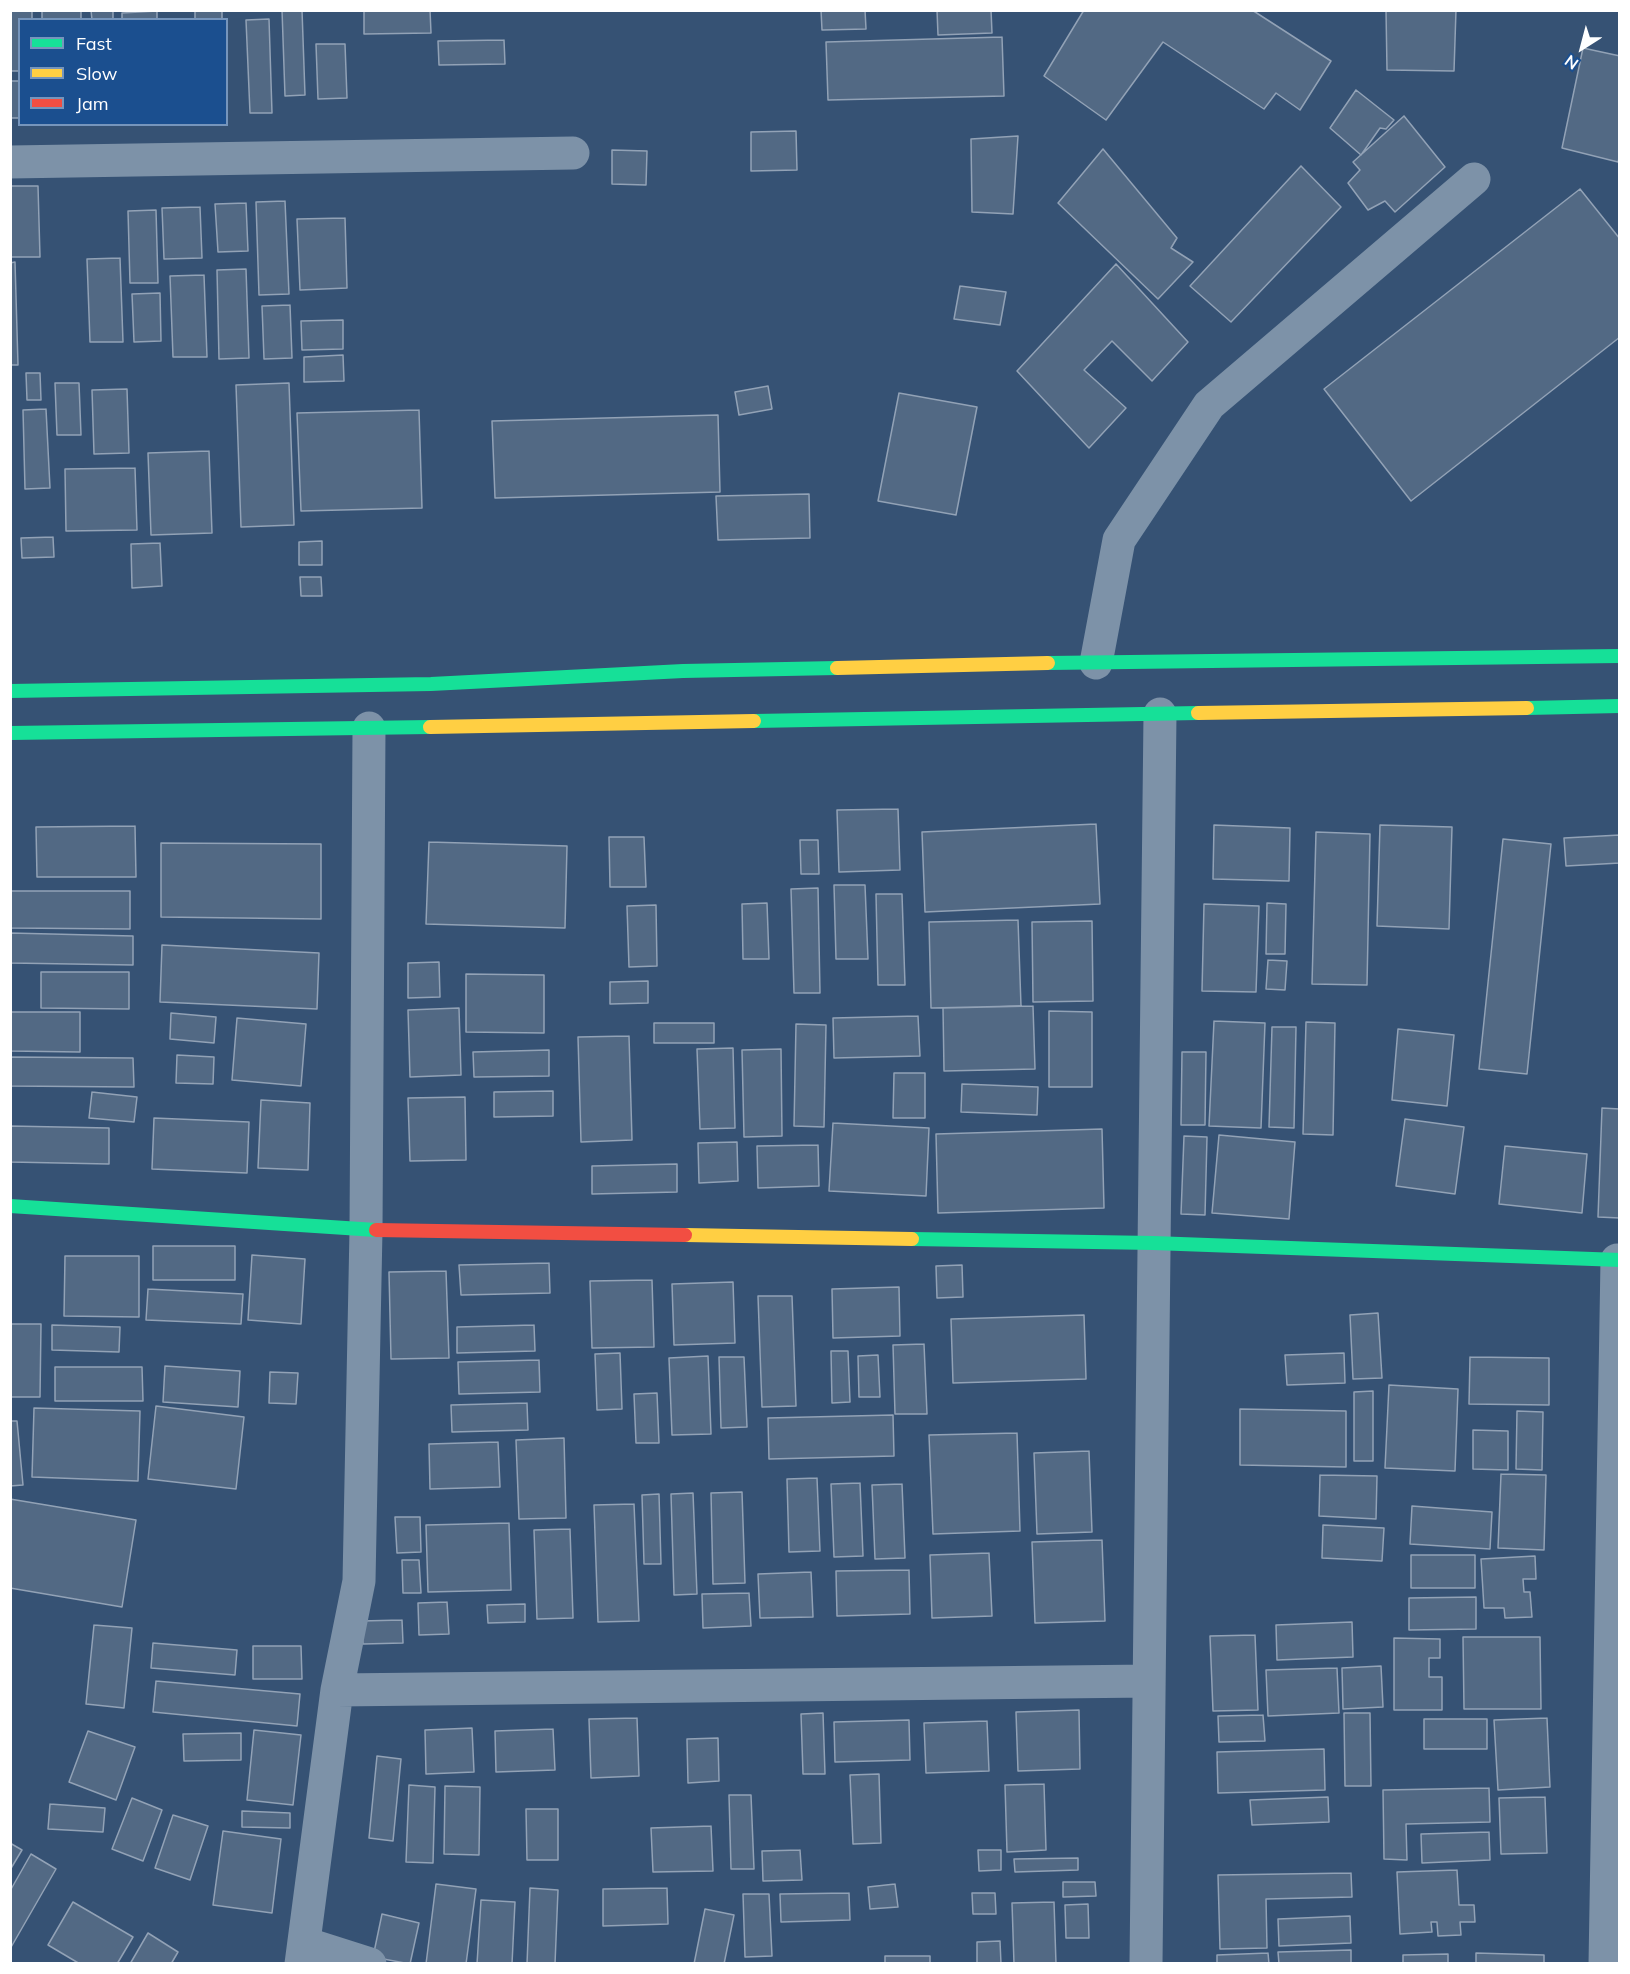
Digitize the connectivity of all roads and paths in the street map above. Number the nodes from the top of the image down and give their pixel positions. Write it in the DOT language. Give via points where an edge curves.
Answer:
graph roads {
  1 [pos="573,153"];
  2 [pos="10,162"];
  3 [pos="1474,179"];
  4 [pos="1620,656"];
  5 [pos="1096,663"];
  6 [pos="10,691"];
  7 [pos="1620,706"];
  8 [pos="1160,714"];
  9 [pos="369,728"];
  10 [pos="10,733"];
  11 [pos="10,1206"];
  12 [pos="366,1230"];
  13 [pos="1153,1243"];
  14 [pos="1618,1260"];
  15 [pos="1149,1681"];
  16 [pos="337,1690"];
  17 [pos="302,1953"];
  18 [pos="369,1964"];
  19 [pos="1146,1964"];
  20 [pos="1605,1964"];
  1 -- 2 [label="street"];
  3 -- 5 [label="street" via="1209,405 1119,540"];
  4 -- 5 [label="main road"];
  5 -- 6 [label="main road" via="683,671 431,684"];
  7 -- 8 [label="main road"];
  8 -- 9 [label="main road"];
  8 -- 13 [label="street"];
  9 -- 10 [label="main road"];
  9 -- 12 [label="street"];
  11 -- 12 [label="main road"];
  12 -- 13 [label="main road"];
  12 -- 16 [label="street" via="359,1581"];
  13 -- 14 [label="main road"];
  13 -- 15 [label="street"];
  14 -- 20 [label="street"];
  15 -- 16 [label="street"];
  15 -- 19 [label="street"];
  16 -- 17 [label="street"];
  17 -- 18 [label="street"];
}
